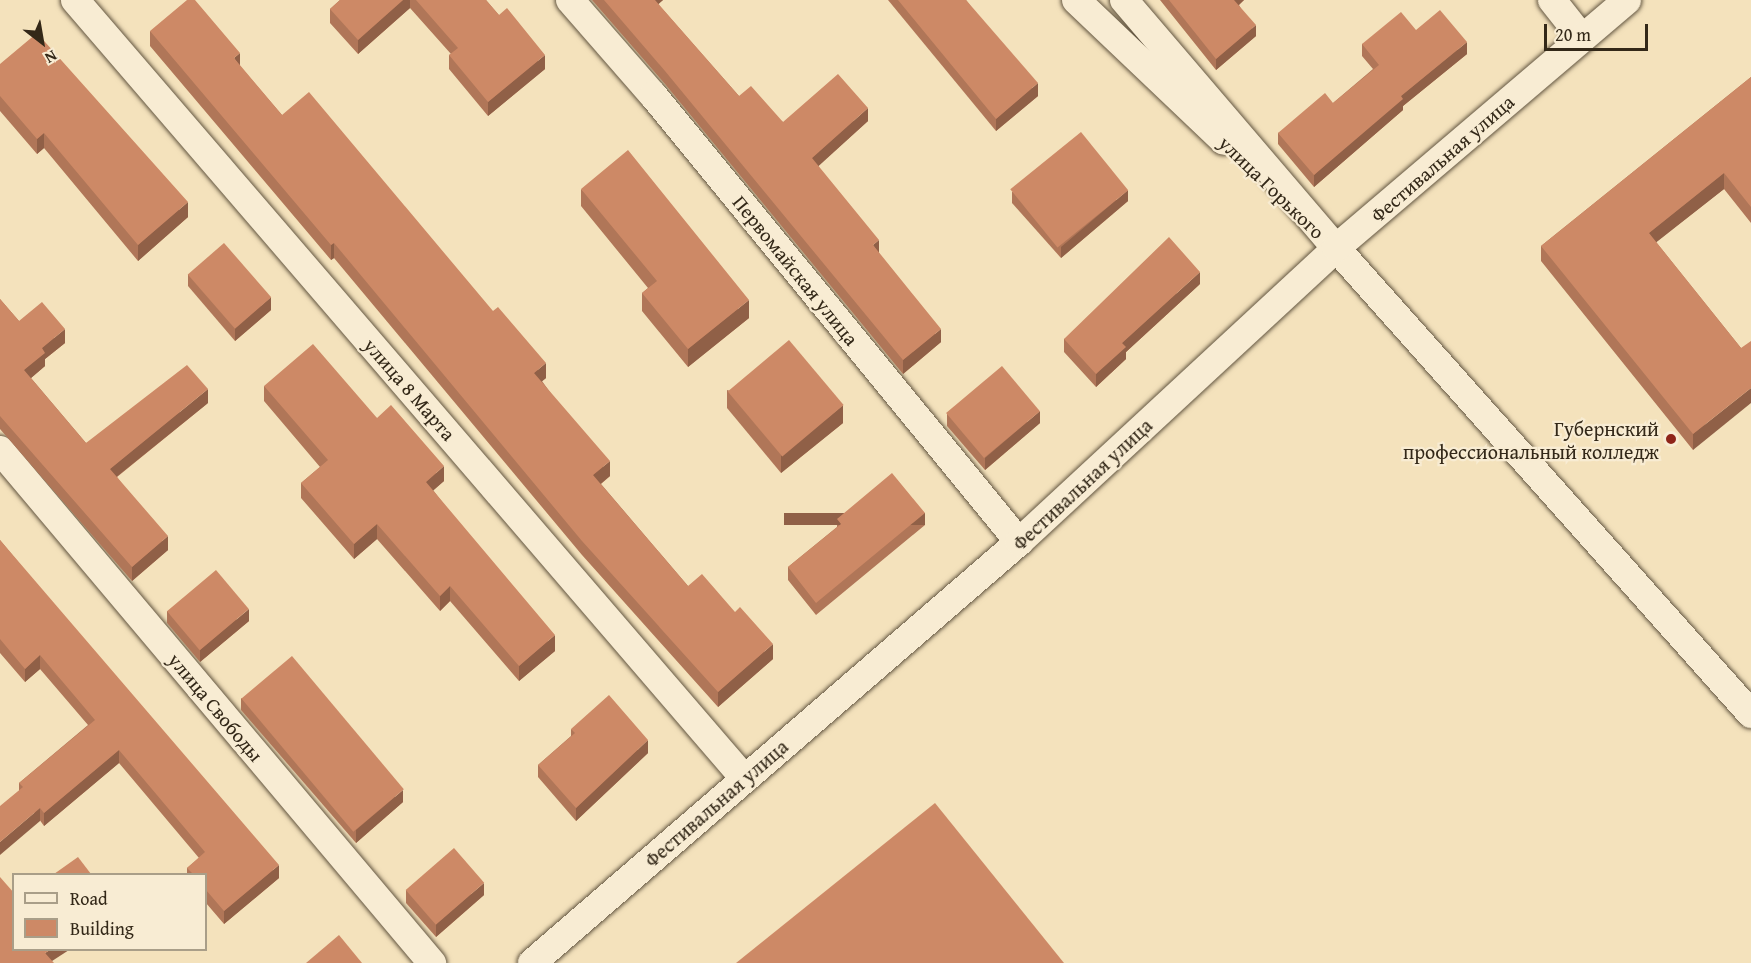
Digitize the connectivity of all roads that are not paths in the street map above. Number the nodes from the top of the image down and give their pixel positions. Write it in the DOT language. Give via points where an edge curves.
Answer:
graph roads {
  1 [pos="75,0"];
  2 [pos="570,0"];
  3 [pos="1076,0"];
  4 [pos="1124,0"];
  5 [pos="1552,0"];
  6 [pos="1627,0"];
  7 [pos="1582,38"];
  8 [pos="1336,248"];
  9 [pos="0,450"];
  10 [pos="1019,542"];
  11 [pos="1751,714"];
  12 [pos="744,778"];
  13 [pos="432,963"];
  14 [pos="532,963"];
  1 -- 12 [label="street, улица 8 Марта"];
  2 -- 10 [label="street, Первомайская улица" via="661,104"];
  3 -- 8 [label="street, улица Горького"];
  4 -- 8 [label="street, улица Горького"];
  5 -- 7 [label="street"];
  6 -- 7 [label="street, Фестивальная улица"];
  7 -- 8 [label="street, Фестивальная улица"];
  8 -- 10 [label="street, Фестивальная улица"];
  8 -- 11 [label="street"];
  9 -- 13 [label="street, улица Свободы"];
  10 -- 12 [label="street, Фестивальная улица"];
  12 -- 14 [label="street, Фестивальная улица"];
}
